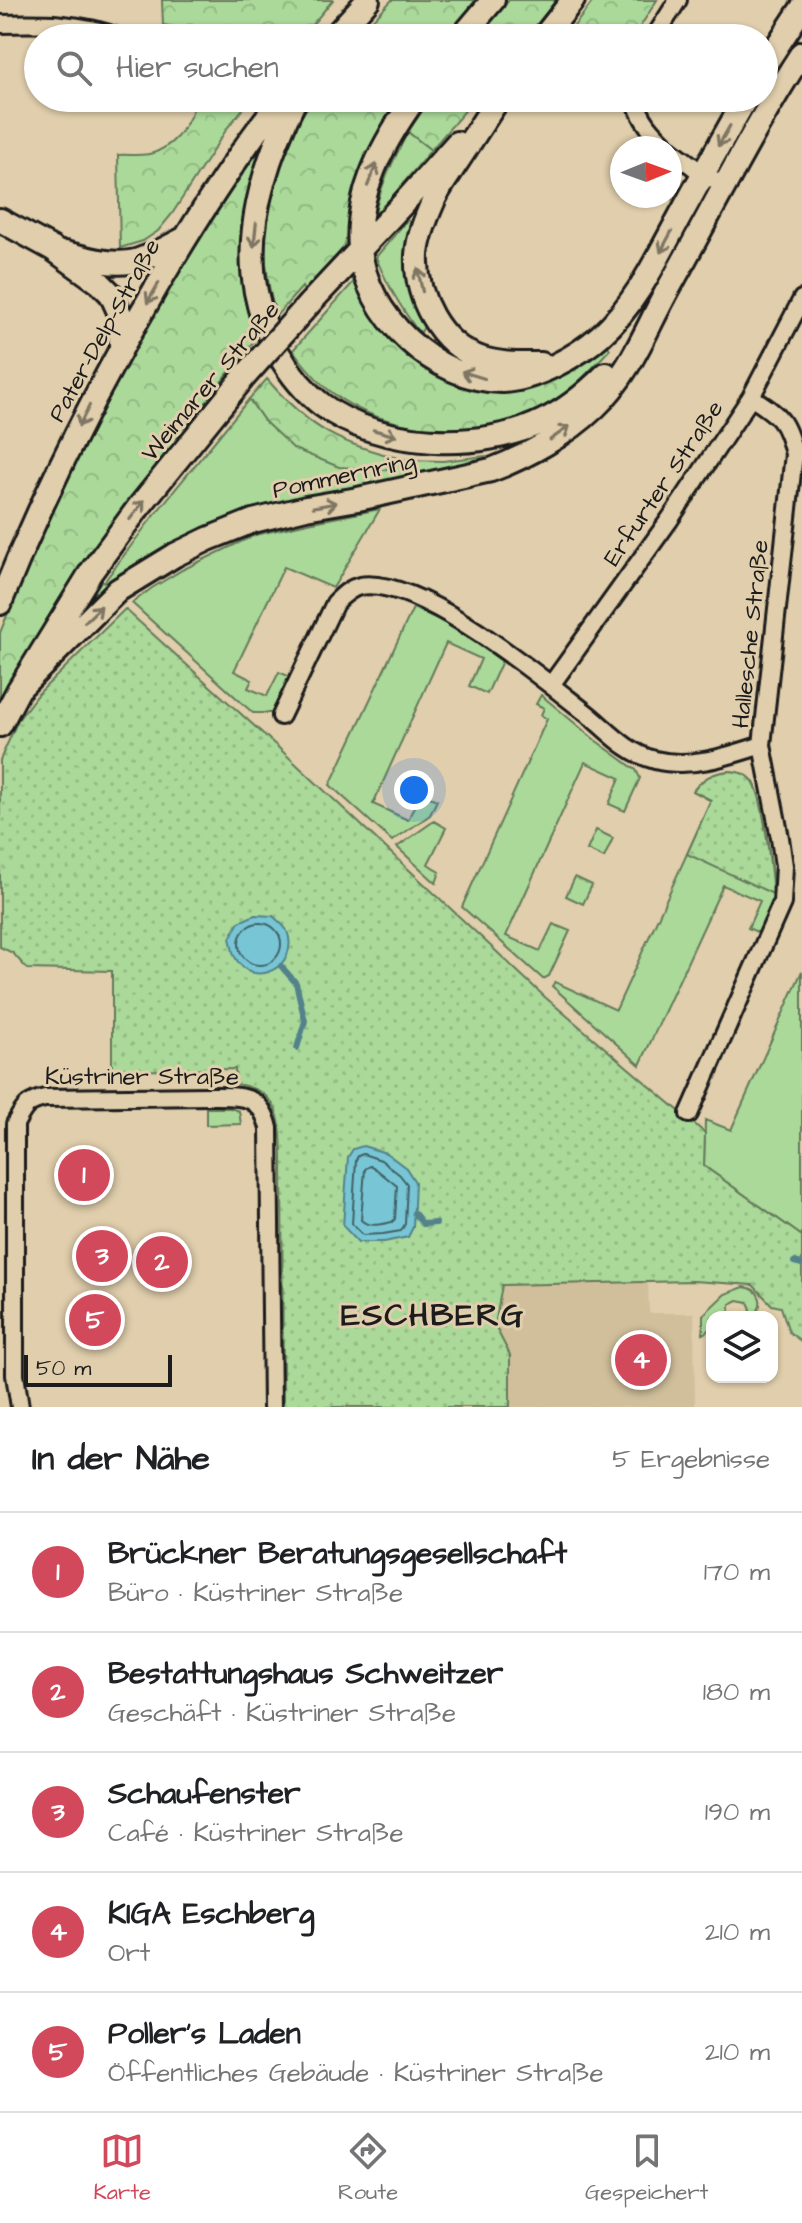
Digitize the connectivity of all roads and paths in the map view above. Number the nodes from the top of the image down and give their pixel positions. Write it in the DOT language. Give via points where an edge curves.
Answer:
graph roads {
  1 [pos="368,0"];
  2 [pos="493,0"];
  3 [pos="573,0"];
  4 [pos="678,0"];
  5 [pos="802,8"];
  6 [pos="0,24"];
  7 [pos="56,24"];
  8 [pos="346,24"];
  9 [pos="473,24"];
  10 [pos="554,24"];
  11 [pos="663,24"];
  12 [pos="778,45"];
  13 [pos="802,53"];
  14 [pos="778,94"];
  15 [pos="272,112"];
  16 [pos="289,112"];
  17 [pos="405,112"];
  18 [pos="484,112"];
  19 [pos="488,112"];
  20 [pos="638,112"];
  21 [pos="738,112"];
  22 [pos="768,112"];
  23 [pos="657,136"];
  24 [pos="682,157"];
  25 [pos="703,174"];
  26 [pos="725,186"];
  27 [pos="0,220"];
  28 [pos="184,239"];
  29 [pos="53,249"];
  30 [pos="360,251"];
  31 [pos="802,299"];
  32 [pos="660,304"];
  33 [pos="121,347"];
  34 [pos="558,363"];
  35 [pos="751,397"];
  36 [pos="0,603"];
  37 [pos="551,685"];
  38 [pos="19,689"];
  39 [pos="281,716"];
  40 [pos="0,725"];
  41 [pos="762,745"];
  42 [pos="689,1114"];
  43 [pos="20,1407"];
  44 [pos="272,1407"];
  1 -- 8 [label="street"];
  2 -- 9 [label="street"];
  3 -- 10 [label="street"];
  4 -- 11 [label="street"];
  5 -- 12 [label="street"];
  6 -- 7 [label="street"];
  13 -- 14 [label="street, Pommernring"];
  15 -- 28 [label="street, Pater-Delp-Straße"];
  16 -- 32 [label="street, Pommernring, one-way" via="263,184 253,243 256,294 267,330 294,378 322,405 350,421 411,439 478,441 514,433 584,395 624,358"];
  30 -- 17 [label="street, one-way" via="365,190"];
  18 -- 30 [label="street, Weimarer Straße"];
  34 -- 19 [label="street, one-way" via="491,361 458,346 432,316 417,275 420,238 434,198"];
  20 -- 23 [label="street"];
  21 -- 25 [label="street, one-way"];
  22 -- 26 [label="street, Pommernring"];
  24 -- 25 [label="street"];
  25 -- 26 [label="street"];
  25 -- 34 [label="street, one-way" via="624,309 602,334"];
  26 -- 32 [label="street, Pommernring"];
  27 -- 29 [label="street"];
  28 -- 29 [label="street" via="131,262 104,262"];
  28 -- 33 [label="street, Pater-Delp-Straße, one-way"];
  29 -- 33 [label="street" via="111,294 120,314"];
  34 -- 30 [label="street, one-way" via="501,381 442,365 393,325 373,291"];
  38 -- 30 [label="street, Weimarer Straße, one-way, bridge" via="91,572 138,508 244,377"];
  31 -- 35 [label="street, Erfurter Straße"];
  38 -- 32 [label="street, Pommernring, one-way" via="118,590 208,539 306,508 491,470 557,436 596,406 630,364"];
  33 -- 36 [label="street, Pater-Delp-Straße, one-way" via="59,465"];
  35 -- 37 [label="street, Erfurter Straße"];
  35 -- 41 [label="street, Hallesche Straße" via="777,414 794,454"];
  37 -- 39 [label="street" via="459,619 385,587 359,586 335,603"];
  37 -- 41 [label="street" via="628,748 655,760 697,763"];
  38 -- 40 [label="street, Weimarer Straße"];
  41 -- 42 [label="street, Hallesche Straße" via="784,866 782,903"];
  43 -- 44 [label="street, Küstriner Straße" via="15,1375 15,1124 24,1108 45,1098 235,1096 260,1106 269,1128"];
}
